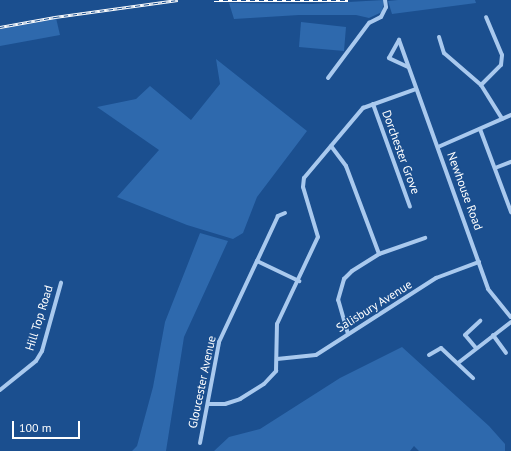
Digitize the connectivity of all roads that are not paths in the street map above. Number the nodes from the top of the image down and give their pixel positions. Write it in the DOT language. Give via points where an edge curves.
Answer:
graph roads {
  1 [pos="386,0"];
  2 [pos="486,16"];
  3 [pos="439,37"];
  4 [pos="408,67"];
  5 [pos="328,78"];
  6 [pos="481,85"];
  7 [pos="416,89"];
  8 [pos="373,104"];
  9 [pos="511,115"];
  10 [pos="502,119"];
  11 [pos="480,129"];
  12 [pos="331,146"];
  13 [pos="438,147"];
  14 [pos="511,162"];
  15 [pos="495,168"];
  16 [pos="410,207"];
  17 [pos="511,212"];
  18 [pos="285,213"];
  19 [pos="425,238"];
  20 [pos="379,254"];
  21 [pos="257,261"];
  22 [pos="480,262"];
  23 [pos="298,281"];
  24 [pos="61,283"];
  25 [pos="511,317"];
  26 [pos="480,321"];
  27 [pos="511,322"];
  28 [pos="348,334"];
  29 [pos="493,335"];
  30 [pos="476,348"];
  31 [pos="506,353"];
  32 [pos="429,355"];
  33 [pos="277,359"];
  34 [pos="458,363"];
  35 [pos="473,378"];
  36 [pos="0,390"];
  37 [pos="208,404"];
  38 [pos="200,443"];
  1 -- 5 [label="street" via="386,7 380,17 366,26"];
  2 -- 6 [label="street" via="502,55 500,65"];
  3 -- 6 [label="street" via="444,54"];
  4 -- 4 [label="street, Newhouse Road" via="403,54 399,40 390,58"];
  4 -- 7 [label="street, Newhouse Road"];
  6 -- 10 [label="street"];
  7 -- 8 [label="street"];
  7 -- 13 [label="street, Newhouse Road"];
  8 -- 12 [label="street" via="363,108"];
  8 -- 16 [label="street, Dorchester Grove"];
  9 -- 10 [label="street"];
  10 -- 11 [label="street"];
  11 -- 13 [label="street"];
  11 -- 15 [label="street"];
  12 -- 20 [label="street" via="346,166"];
  12 -- 23 [label="street" via="304,178 303,187 318,237"];
  13 -- 22 [label="street, Newhouse Road"];
  14 -- 15 [label="street"];
  15 -- 17 [label="street"];
  18 -- 21 [label="street, Gloucester Avenue" via="278,216"];
  19 -- 20 [label="street"];
  20 -- 28 [label="street" via="352,271 340,288 339,308"];
  21 -- 23 [label="street"];
  21 -- 37 [label="street, Gloucester Avenue" via="219,342"];
  22 -- 25 [label="street, Newhouse Road" via="488,289"];
  22 -- 28 [label="street, Salisbury Avenue" via="436,278"];
  23 -- 33 [label="street" via="278,324"];
  24 -- 36 [label="street, Hill Top Road" via="42,351 36,361"];
  26 -- 30 [label="street" via="465,335"];
  27 -- 29 [label="street"];
  28 -- 33 [label="street, Salisbury Avenue" via="316,355"];
  29 -- 30 [label="street"];
  29 -- 31 [label="street"];
  30 -- 34 [label="street"];
  32 -- 34 [label="street" via="441,348"];
  33 -- 37 [label="street" via="276,372 264,384 240,400 225,404"];
  34 -- 35 [label="street"];
  37 -- 38 [label="street, Gloucester Avenue"];
}
